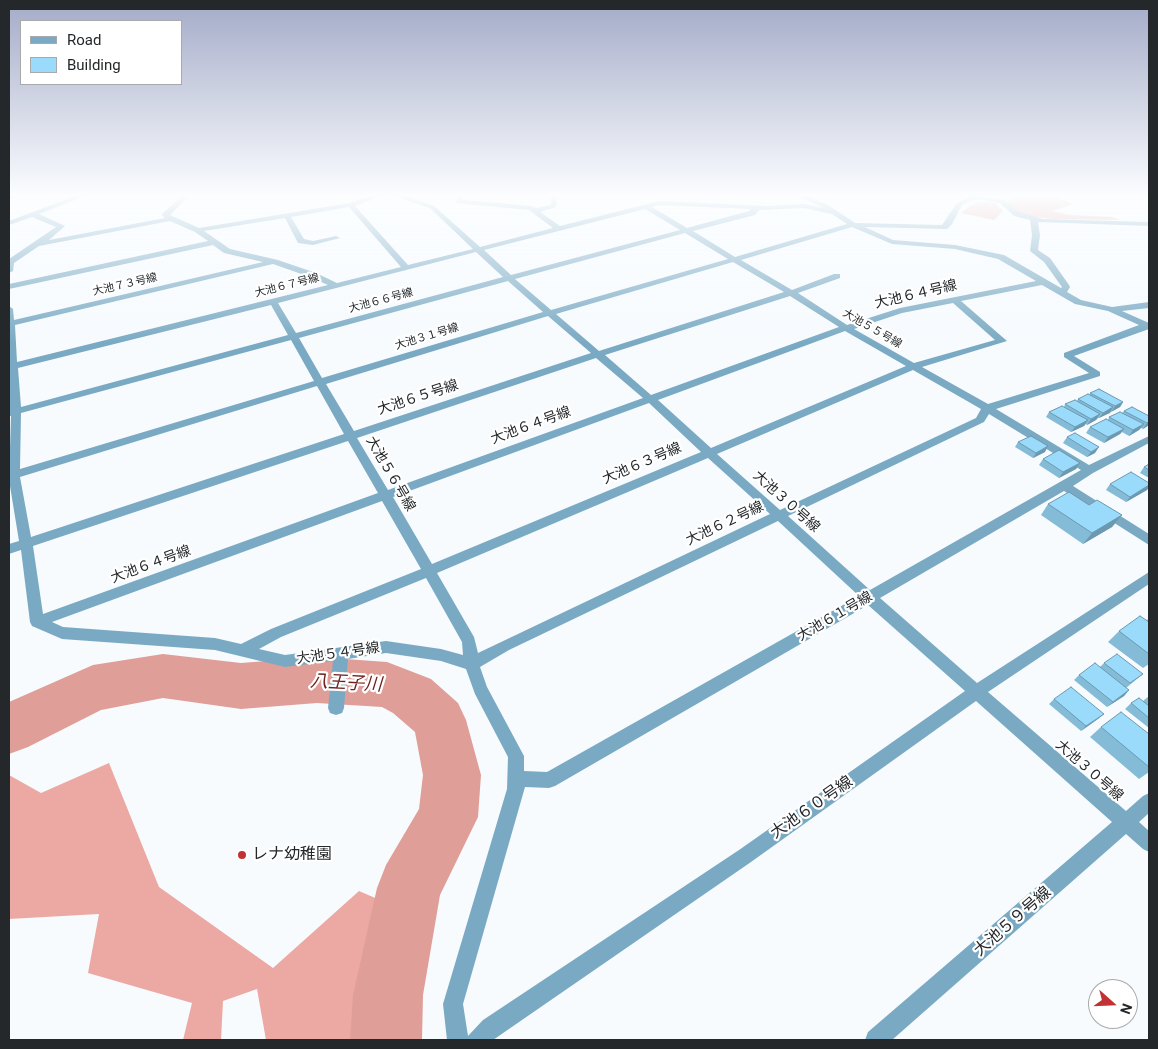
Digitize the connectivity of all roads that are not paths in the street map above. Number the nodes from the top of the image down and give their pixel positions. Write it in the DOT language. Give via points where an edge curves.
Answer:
graph roads {
  1 [pos="36,245"];
  2 [pos="201,245"];
  3 [pos="219,245"];
  4 [pos="386,245"];
  5 [pos="474,245"];
  6 [pos="493,245"];
  7 [pos="634,245"];
  8 [pos="710,245"];
  9 [pos="784,245"];
  10 [pos="939,245"];
  11 [pos="1035,245"];
  12 [pos="478,249"];
  13 [pos="19,255"];
  14 [pos="9,256"];
  15 [pos="735,259"];
  16 [pos="275,262"];
  17 [pos="406,268"];
  18 [pos="9,271"];
  19 [pos="836,276"];
  20 [pos="510,279"];
  21 [pos="1043,282"];
  22 [pos="336,286"];
  23 [pos="9,287"];
  24 [pos="791,293"];
  25 [pos="1062,293"];
  26 [pos="273,301"];
  27 [pos="956,301"];
  28 [pos="1149,305"];
  29 [pos="1111,309"];
  30 [pos="549,313"];
  31 [pos="9,319"];
  32 [pos="1149,326"];
  33 [pos="846,328"];
  34 [pos="293,337"];
  35 [pos="599,354"];
  36 [pos="11,366"];
  37 [pos="914,366"];
  38 [pos="319,383"];
  39 [pos="650,399"];
  40 [pos="987,408"];
  41 [pos="12,412"];
  42 [pos="350,436"];
  43 [pos="1149,439"];
  44 [pos="707,452"];
  45 [pos="1089,470"];
  46 [pos="11,475"];
  47 [pos="1064,486"];
  48 [pos="386,496"];
  49 [pos="780,515"];
  50 [pos="1149,540"];
  51 [pos="26,542"];
  52 [pos="9,548"];
  53 [pos="429,571"];
  54 [pos="1149,577"];
  55 [pos="869,597"];
  56 [pos="37,622"];
  57 [pos="243,650"];
  58 [pos="341,658"];
  59 [pos="472,664"];
  60 [pos="976,692"];
  61 [pos="336,708"];
  62 [pos="516,779"];
  63 [pos="1149,802"];
  64 [pos="1126,823"];
  65 [pos="1149,843"];
  66 [pos="458,1040"];
  67 [pos="477,1040"];
  68 [pos="876,1040"];
  1 -- 13 [label="street"];
  2 -- 23 [label="street"];
  3 -- 16 [label="street" via="227,251"];
  4 -- 17 [label="street"];
  5 -- 12 [label="street, 大池３０号線"];
  6 -- 12 [label="street, 大池６７号線"];
  7 -- 20 [label="street, 大池６６号線"];
  8 -- 15 [label="street, 大池５５号線"];
  9 -- 15 [label="street, 大池３１号線"];
  10 -- 21 [label="street" via="988,252 1015,263"];
  11 -- 25 [label="street" via="1034,251 1047,260 1066,287"];
  12 -- 17 [label="street, 大池６７号線"];
  12 -- 20 [label="street, 大池３０号線"];
  13 -- 14 [label="street"];
  13 -- 18 [label="street" via="10,262"];
  15 -- 24 [label="street, 大池５５号線"];
  15 -- 30 [label="street, 大池３１号線"];
  16 -- 22 [label="street"];
  16 -- 31 [label="street, 大池７３号線"];
  17 -- 22 [label="street, 大池６７号線"];
  19 -- 24 [label="street, 大池６５号線"];
  20 -- 30 [label="street, 大池３０号線"];
  20 -- 34 [label="street, 大池６６号線"];
  21 -- 25 [label="street"];
  21 -- 27 [label="street, 大池６４号線"];
  22 -- 26 [label="street, 大池６７号線"];
  24 -- 33 [label="street, 大池５５号線"];
  24 -- 35 [label="street, 大池６５号線"];
  25 -- 29 [label="street" via="1084,304"];
  26 -- 34 [label="street, 大池５６号線"];
  26 -- 36 [label="street, 大池６７号線"];
  27 -- 33 [label="street, 大池６４号線" via="900,312"];
  27 -- 37 [label="street, 大池６３号線" via="1002,341"];
  28 -- 29 [label="street"];
  29 -- 32 [label="street"];
  30 -- 35 [label="street, 大池３０号線"];
  30 -- 38 [label="street, 大池３１号線"];
  31 -- 36 [label="street"];
  32 -- 40 [label="street" via="1067,355 1097,374"];
  33 -- 37 [label="street, 大池５５号線"];
  33 -- 39 [label="street, 大池６４号線"];
  34 -- 38 [label="street, 大池５６号線"];
  34 -- 41 [label="street, 大池６６号線"];
  35 -- 39 [label="street, 大池３０号線"];
  35 -- 42 [label="street, 大池６５号線"];
  36 -- 41 [label="street"];
  37 -- 40 [label="street, 大池５５号線"];
  37 -- 44 [label="street, 大池６３号線"];
  38 -- 42 [label="street, 大池５６号線"];
  38 -- 46 [label="street, 大池３１号線"];
  39 -- 44 [label="street, 大池３０号線"];
  39 -- 48 [label="street, 大池６４号線"];
  40 -- 45 [label="street, 大池５５号線"];
  40 -- 49 [label="street, 大池６２号線" via="980,420"];
  41 -- 46 [label="street"];
  42 -- 48 [label="street, 大池５６号線"];
  42 -- 51 [label="street, 大池６５号線"];
  43 -- 45 [label="street, 大池６１号線"];
  44 -- 49 [label="street, 大池３０号線"];
  44 -- 53 [label="street, 大池６３号線"];
  45 -- 47 [label="street, 大池６１号線"];
  46 -- 51 [label="street"];
  47 -- 50 [label="street"];
  47 -- 55 [label="street, 大池６１号線"];
  48 -- 53 [label="street, 大池５６号線"];
  48 -- 56 [label="street, 大池６４号線"];
  49 -- 55 [label="street, 大池３０号線"];
  49 -- 59 [label="street, 大池６２号線"];
  51 -- 52 [label="street, 大池６５号線"];
  51 -- 56 [label="street"];
  53 -- 57 [label="street, 大池６３号線" via="276,633"];
  53 -- 59 [label="street, 大池５６号線" via="469,641"];
  54 -- 60 [label="street, 大池６０号線"];
  55 -- 60 [label="street, 大池３０号線"];
  55 -- 62 [label="street, 大池６１号線" via="549,780"];
  56 -- 57 [label="street, 大池５４号線" via="62,633 215,644"];
  57 -- 58 [label="street, 大池５４号線" via="285,661"];
  58 -- 59 [label="street, 大池５４号線" via="386,647 441,655"];
  58 -- 61 [label="street"];
  59 -- 62 [label="street" via="480,690 516,756"];
  60 -- 64 [label="street, 大池３０号線"];
  60 -- 67 [label="street, 大池６０号線"];
  62 -- 66 [label="street" via="516,789 453,1004"];
  63 -- 64 [label="street, 大池５９号線"];
  64 -- 65 [label="street, 大池３０号線"];
  64 -- 68 [label="street, 大池５９号線"];
}
